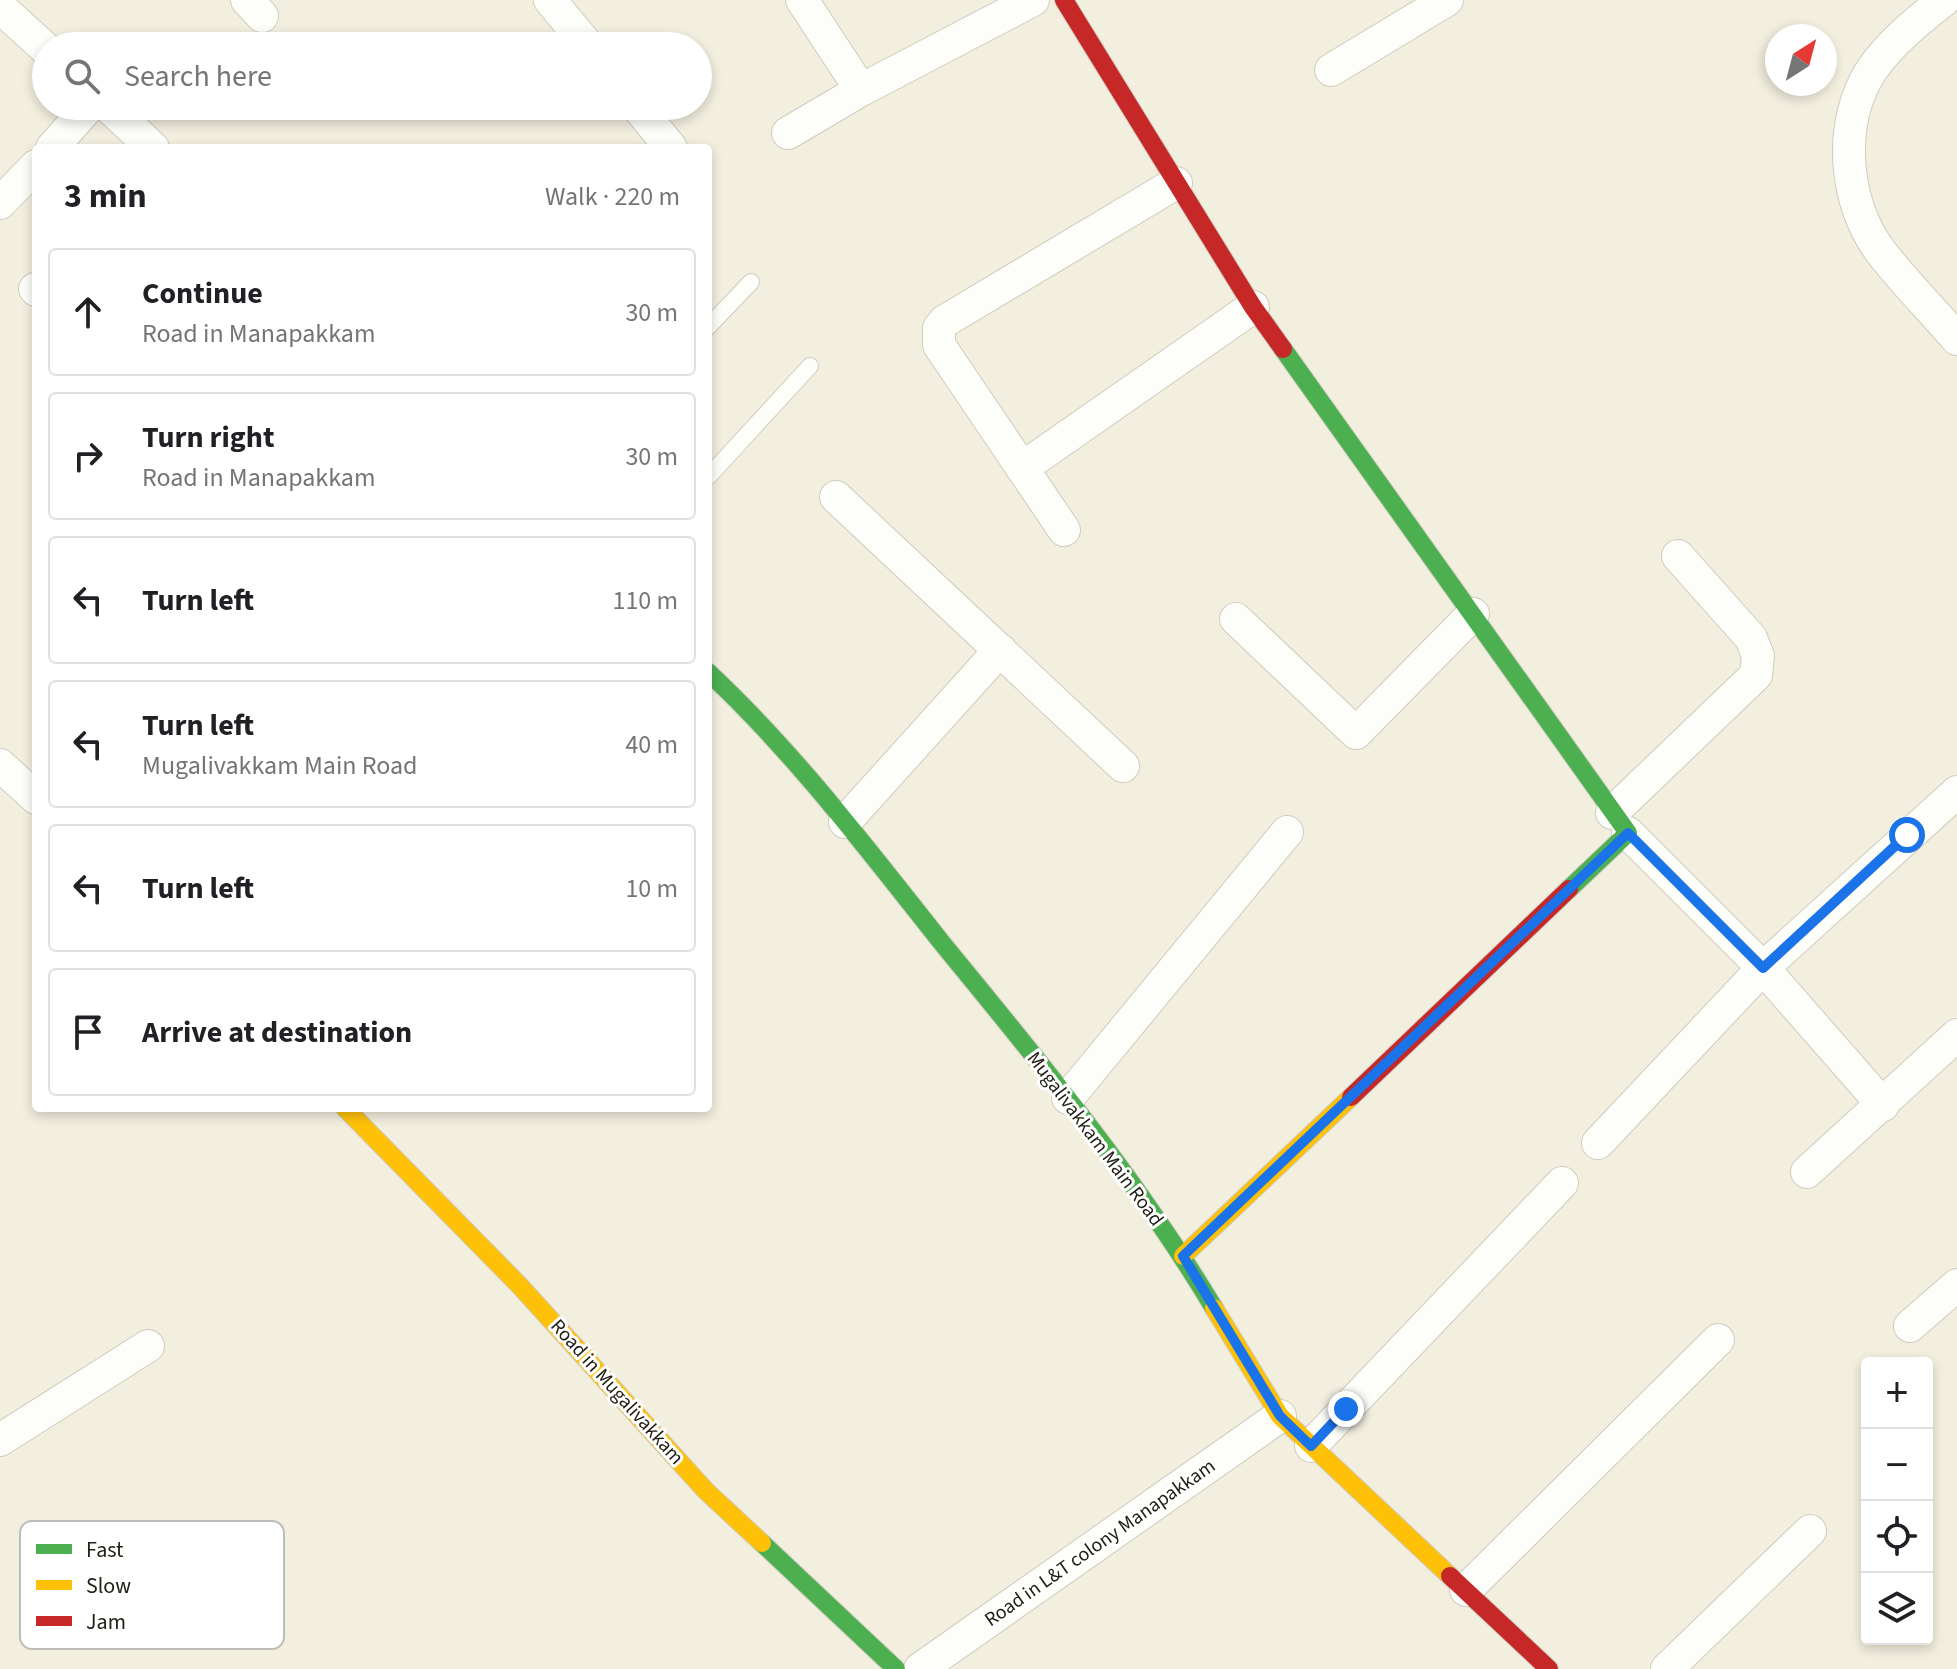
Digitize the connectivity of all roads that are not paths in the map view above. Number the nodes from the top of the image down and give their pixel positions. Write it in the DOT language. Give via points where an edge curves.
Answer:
graph roads {
  1 [pos="550,0"];
  2 [pos="802,0"];
  3 [pos="1033,0"];
  4 [pos="1064,0"];
  5 [pos="1447,0"];
  6 [pos="1944,0"];
  7 [pos="0,7"];
  8 [pos="576,32"];
  9 [pos="32,36"];
  10 [pos="1331,70"];
  11 [pos="861,90"];
  12 [pos="77,120"];
  13 [pos="123,120"];
  14 [pos="648,120"];
  15 [pos="788,133"];
  16 [pos="56,144"];
  17 [pos="149,144"];
  18 [pos="668,144"];
  19 [pos="32,170"];
  20 [pos="1176,183"];
  21 [pos="0,203"];
  22 [pos="751,282"];
  23 [pos="1253,307"];
  24 [pos="712,323"];
  25 [pos="1957,339"];
  26 [pos="810,366"];
  27 [pos="1022,468"];
  28 [pos="712,473"];
  29 [pos="836,497"];
  30 [pos="1064,530"];
  31 [pos="1678,556"];
  32 [pos="1473,614"];
  33 [pos="1236,619"];
  34 [pos="1000,650"];
  35 [pos="712,676"];
  36 [pos="0,765"];
  37 [pos="1123,766"];
  38 [pos="1957,792"];
  39 [pos="32,794"];
  40 [pos="845,822"];
  41 [pos="1620,823"];
  42 [pos="1287,832"];
  43 [pos="1763,968"];
  44 [pos="1957,1035"];
  45 [pos="1068,1098"];
  46 [pos="1883,1105"];
  47 [pos="349,1112"];
  48 [pos="1598,1143"];
  49 [pos="1807,1172"];
  50 [pos="1562,1183"];
  51 [pos="1183,1256"];
  52 [pos="1957,1285"];
  53 [pos="1910,1326"];
  54 [pos="1718,1340"];
  55 [pos="148,1346"];
  56 [pos="1280,1416"];
  57 [pos="0,1440"];
  58 [pos="1311,1446"];
  59 [pos="1810,1531"];
  60 [pos="1466,1590"];
  61 [pos="896,1669"];
  62 [pos="920,1669"];
  63 [pos="1549,1669"];
  64 [pos="1667,1669"];
  1 -- 8 [label="street"];
  2 -- 11 [label="street"];
  3 -- 11 [label="street"];
  4 -- 20 [label="street"];
  5 -- 10 [label="street"];
  6 -- 25 [label="street" via="1873,68 1857,100 1850,132 1850,174 1859,215 1879,250"];
  7 -- 9 [label="street"];
  11 -- 15 [label="street"];
  12 -- 16 [label="street"];
  13 -- 17 [label="street"];
  14 -- 18 [label="street"];
  19 -- 21 [label="street"];
  20 -- 23 [label="street"];
  20 -- 27 [label="street" via="939,328 939,345"];
  22 -- 24 [label="lane"];
  23 -- 27 [label="street"];
  23 -- 32 [label="street"];
  26 -- 28 [label="lane"];
  27 -- 30 [label="street"];
  29 -- 34 [label="street"];
  31 -- 41 [label="street" via="1751,638 1758,656 1756,675"];
  32 -- 33 [label="street" via="1356,733"];
  32 -- 41 [label="street"];
  34 -- 37 [label="street"];
  34 -- 40 [label="street"];
  35 -- 40 [label="street, Mugalivakkam Main Road"];
  36 -- 39 [label="street"];
  38 -- 43 [label="street"];
  40 -- 45 [label="street, Mugalivakkam Main Road"];
  41 -- 43 [label="street"];
  41 -- 51 [label="street"];
  42 -- 45 [label="street"];
  43 -- 46 [label="street"];
  43 -- 48 [label="street"];
  44 -- 46 [label="street"];
  45 -- 51 [label="street, Mugalivakkam Main Road"];
  46 -- 49 [label="street"];
  47 -- 61 [label="street, Road in Mugalivakkam" via="520,1286 706,1491"];
  50 -- 58 [label="street"];
  51 -- 56 [label="street, Mugalivakkam Main Road"];
  52 -- 53 [label="street"];
  54 -- 60 [label="street"];
  55 -- 57 [label="street"];
  56 -- 58 [label="street, Mugalivakkam Main Road"];
  56 -- 62 [label="street, Road in L&T colony Manapakkam"];
  58 -- 60 [label="street, Mugalivakkam Main Road"];
  59 -- 64 [label="street"];
  60 -- 63 [label="street, Mugalivakkam Main Road"];
}
